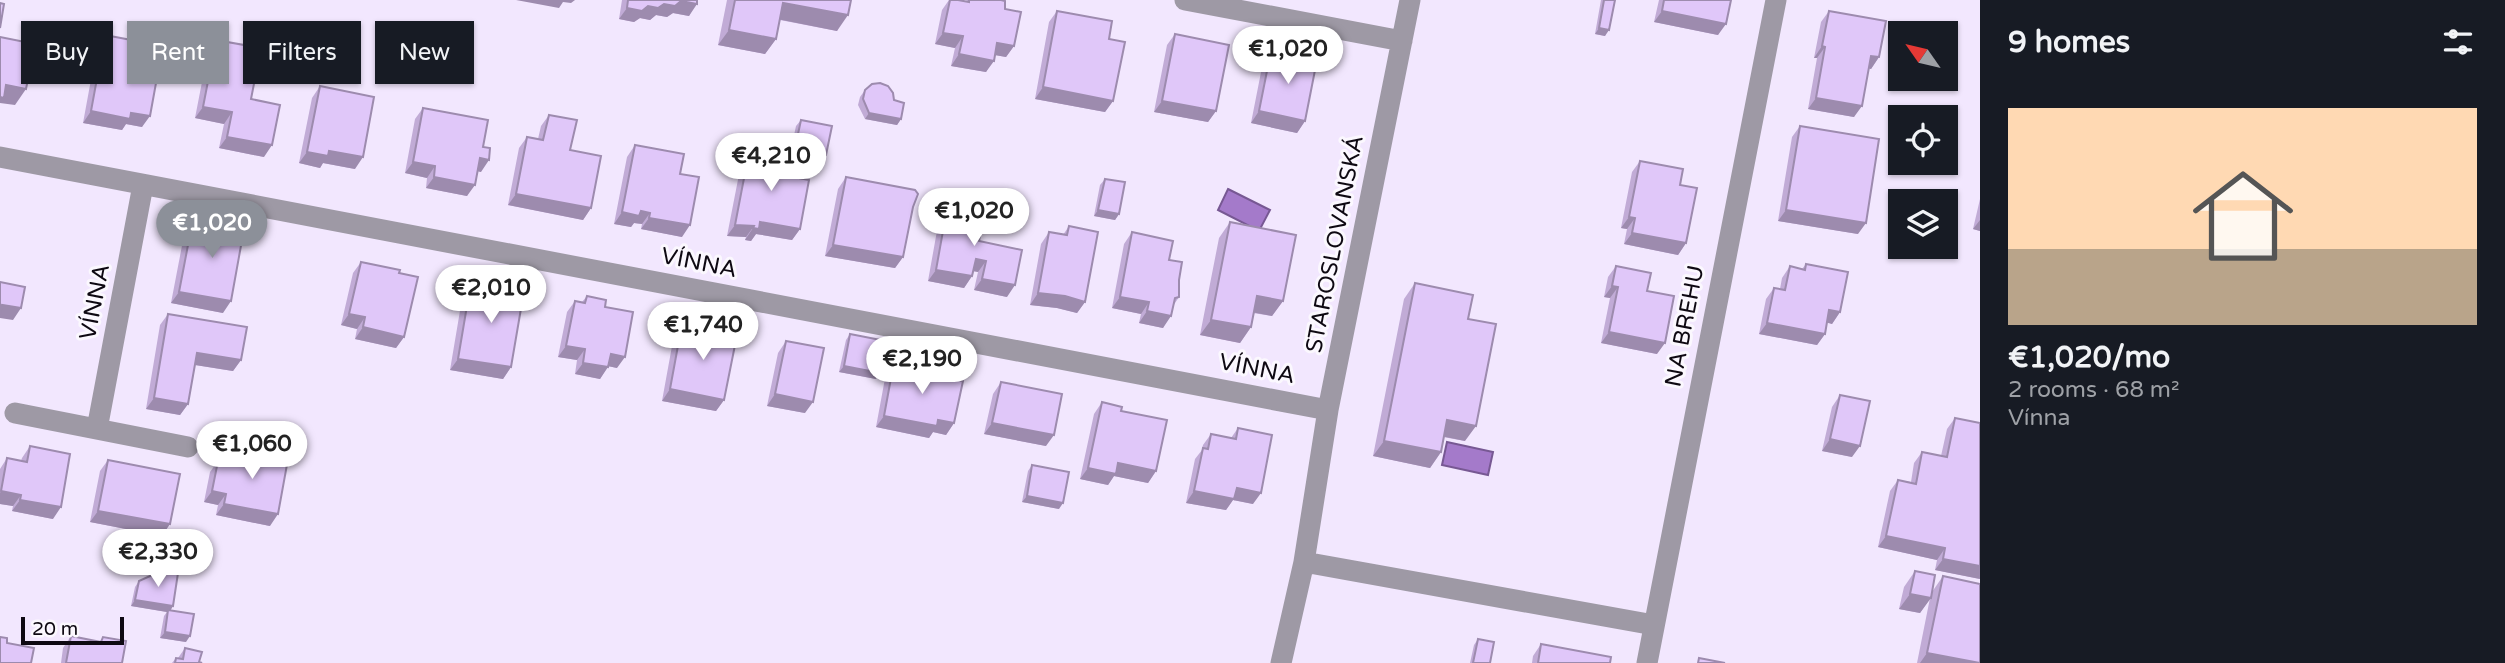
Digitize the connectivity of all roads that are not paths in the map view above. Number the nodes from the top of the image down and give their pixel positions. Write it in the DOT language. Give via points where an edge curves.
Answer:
graph roads {
  1 [pos="1185,0"];
  2 [pos="1410,0"];
  3 [pos="1776,0"];
  4 [pos="1402,41"];
  5 [pos="0,158"];
  6 [pos="144,185"];
  7 [pos="1328,410"];
  8 [pos="15,413"];
  9 [pos="97,429"];
  10 [pos="188,447"];
  11 [pos="1304,562"];
  12 [pos="1654,625"];
  13 [pos="1281,663"];
  14 [pos="1647,663"];
  1 -- 4 [label="street"];
  2 -- 4 [label="street, STAROSLOVANSKÁ"];
  3 -- 12 [label="street, NA BREHU"];
  4 -- 7 [label="street, STAROSLOVANSKÁ"];
  5 -- 6 [label="street, VÍNNA"];
  6 -- 7 [label="street, VÍNNA"];
  6 -- 9 [label="street, VÍNNA"];
  7 -- 11 [label="street, STAROSLOVANSKÁ"];
  8 -- 9 [label="street"];
  9 -- 10 [label="street"];
  11 -- 12 [label="street"];
  11 -- 13 [label="street, STAROSLOVANSKÁ"];
  12 -- 14 [label="street, NA BREHU"];
}
